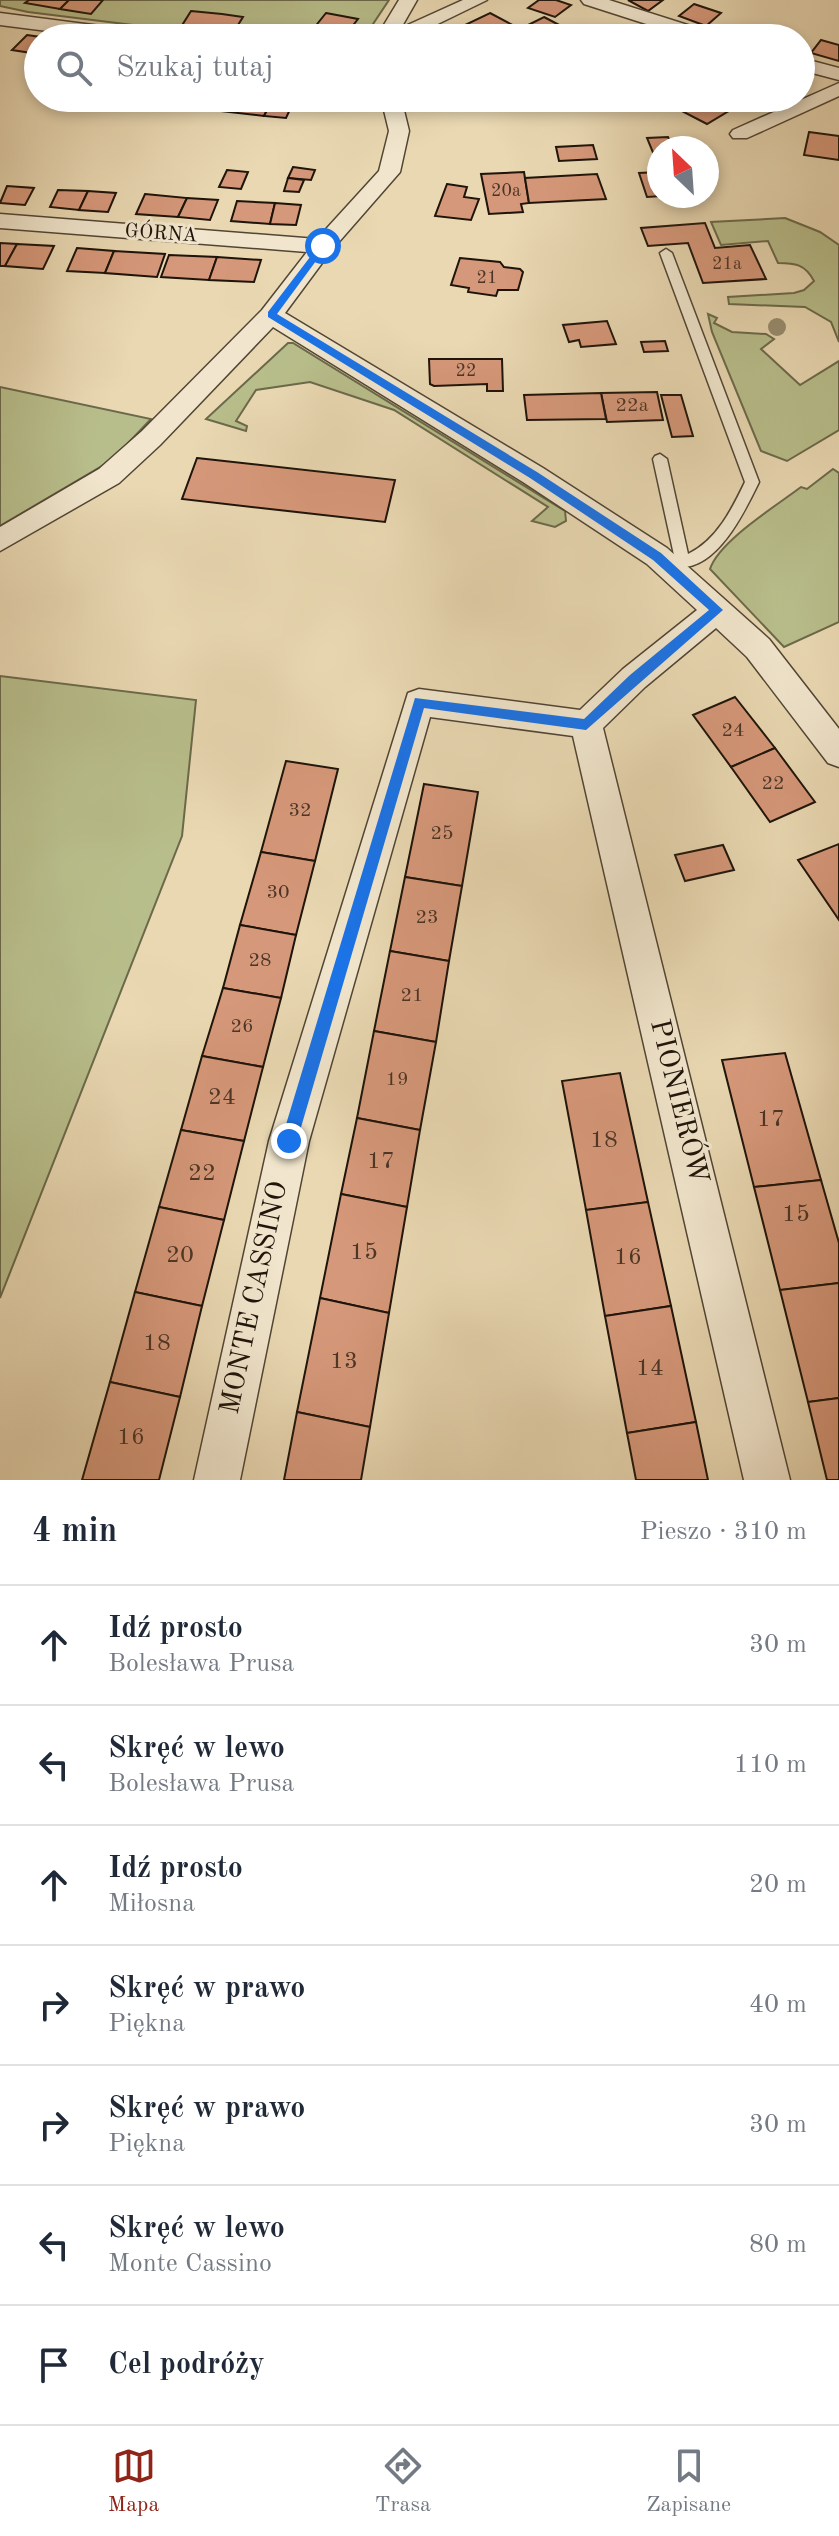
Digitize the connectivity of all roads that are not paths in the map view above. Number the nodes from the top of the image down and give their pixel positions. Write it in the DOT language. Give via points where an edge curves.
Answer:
graph roads {
  1 [pos="408,0"];
  2 [pos="478,0"];
  3 [pos="590,0"];
  4 [pos="0,19"];
  5 [pos="39,24"];
  6 [pos="393,24"];
  7 [pos="424,24"];
  8 [pos="665,24"];
  9 [pos="815,68"];
  10 [pos="839,74"];
  11 [pos="839,89"];
  12 [pos="815,100"];
  13 [pos="394,112"];
  14 [pos="788,112"];
  15 [pos="740,134"];
  16 [pos="0,221"];
  17 [pos="323,246"];
  18 [pos="666,253"];
  19 [pos="271,315"];
  20 [pos="660,459"];
  21 [pos="0,540"];
  22 [pos="670,559"];
  23 [pos="717,610"];
  24 [pos="586,724"];
  25 [pos="839,753"];
  26 [pos="217,1480"];
  27 [pos="767,1480"];
  1 -- 6 [label="street"];
  2 -- 7 [label="street"];
  3 -- 8 [label="street"];
  4 -- 5 [label="street"];
  9 -- 10 [label="street"];
  11 -- 12 [label="street"];
  13 -- 17 [label="street" via="399,131 389,172"];
  14 -- 15 [label="street"];
  16 -- 17 [label="street, GÓRNA"];
  17 -- 19 [label="street"];
  18 -- 22 [label="lane" via="752,482 726,530 700,553"];
  19 -- 21 [label="street" via="109,476"];
  19 -- 22 [label="street"];
  20 -- 22 [label="lane"];
  22 -- 23 [label="street"];
  23 -- 24 [label="street"];
  23 -- 25 [label="street" via="758,648"];
  24 -- 26 [label="street, MONTE CASSINO" via="419,702 289,1141"];
  24 -- 27 [label="street, PIONIERÓW"];
}
